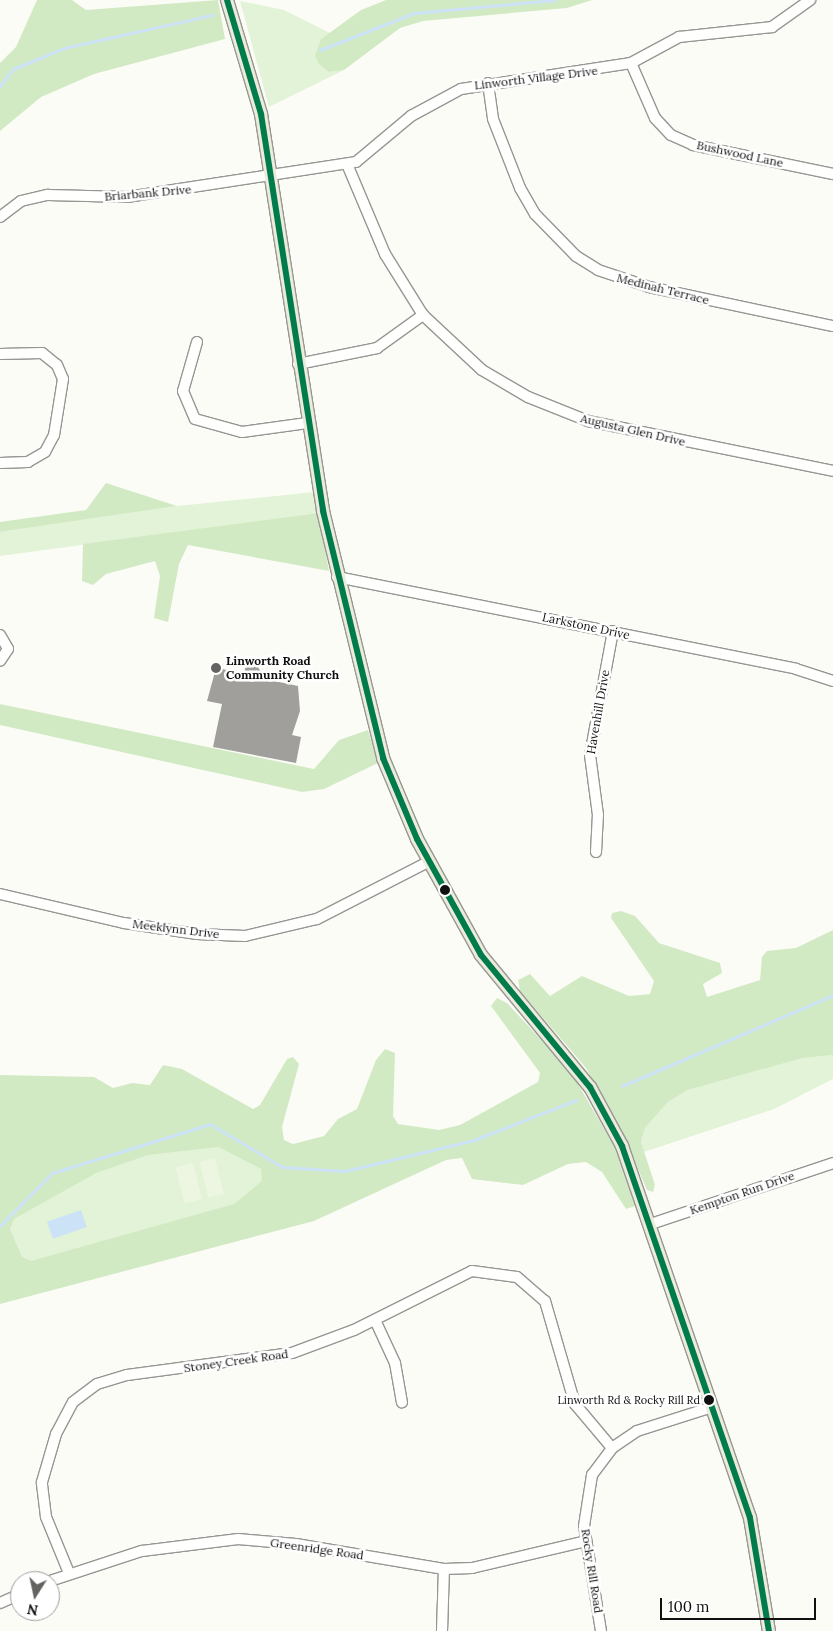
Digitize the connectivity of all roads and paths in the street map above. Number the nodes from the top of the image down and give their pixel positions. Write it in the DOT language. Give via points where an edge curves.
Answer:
graph roads {
  1 [pos="227,0"];
  2 [pos="810,0"];
  3 [pos="631,64"];
  4 [pos="488,83"];
  5 [pos="347,164"];
  6 [pos="833,174"];
  7 [pos="271,178"];
  8 [pos="0,217"];
  9 [pos="422,315"];
  10 [pos="833,326"];
  11 [pos="197,342"];
  12 [pos="0,354"];
  13 [pos="298,364"];
  14 [pos="307,423"];
  15 [pos="0,463"];
  16 [pos="833,471"];
  17 [pos="337,577"];
  18 [pos="613,631"];
  19 [pos="0,635"];
  20 [pos="0,660"];
  21 [pos="833,681"];
  22 [pos="596,852"];
  23 [pos="428,862"];
  24 [pos="0,894"];
  25 [pos="833,1163"];
  26 [pos="651,1224"];
  27 [pos="375,1320"];
  28 [pos="402,1402"];
  29 [pos="712,1407"];
  30 [pos="612,1448"];
  31 [pos="586,1541"];
  32 [pos="444,1569"];
  33 [pos="69,1573"];
  34 [pos="60,1577"];
  35 [pos="442,1631"];
  36 [pos="601,1631"];
  37 [pos="770,1631"];
  1 -- 7 [label="main road" via="261,114"];
  2 -- 3 [label="street, Linworth Village Drive" via="772,27 679,37"];
  3 -- 4 [label="street, Linworth Village Drive"];
  3 -- 6 [label="street, Bushwood Lane" via="655,118 671,135 693,145"];
  4 -- 5 [label="street, Linworth Village Drive" via="440,98 411,116 363,157"];
  4 -- 10 [label="street, Medinah Terrace" via="493,119 520,188 535,214 576,256 598,270 649,288"];
  5 -- 7 [label="street, Linworth Village Drive"];
  5 -- 9 [label="street, Augusta Glen Drive" via="385,254"];
  7 -- 8 [label="street, Briarbank Drive" via="127,197 48,195 20,201"];
  7 -- 13 [label="main road"];
  9 -- 13 [label="street" via="377,348"];
  9 -- 16 [label="street, Augusta Glen Drive" via="482,370 561,412 611,426"];
  11 -- 14 [label="street" via="183,390 195,419 242,432"];
  12 -- 15 [label="street" via="31,351 57,365 62,394 54,435 45,452 28,462"];
  13 -- 14 [label="main road"];
  14 -- 17 [label="main road"];
  17 -- 18 [label="street, Larkstone Drive"];
  17 -- 23 [label="main road" via="383,758"];
  18 -- 21 [label="street, Larkstone Drive" via="796,669"];
  18 -- 22 [label="street, Havenhill Drive" via="590,755 598,815"];
  19 -- 20 [label="street" via="8,649"];
  23 -- 24 [label="street, Meeklynn Drive" via="317,919 245,936 197,934 124,923"];
  23 -- 26 [label="main road" via="481,955 590,1087 622,1146"];
  25 -- 26 [label="street, Kempton Run Drive"];
  26 -- 29 [label="main road"];
  27 -- 28 [label="street" via="395,1363"];
  27 -- 30 [label="street, Stoney Creek Road" via="472,1271 517,1277 545,1301 575,1404"];
  27 -- 33 [label="street, Stoney Creek Road" via="292,1353 127,1375 98,1384 73,1402 56,1434 41,1500"];
  29 -- 30 [label="street, Rocky Rill Road" via="637,1431"];
  29 -- 37 [label="main road" via="750,1518"];
  30 -- 31 [label="street, Rocky Rill Road" via="588,1490"];
  31 -- 32 [label="street, Greenridge Road" via="472,1568"];
  31 -- 36 [label="street, Rocky Rill Road"];
  32 -- 33 [label="street, Greenridge Road" via="296,1544 238,1540 167,1546"];
  32 -- 35 [label="street"];
  33 -- 34 [label="street, Greenridge Road"];
}
